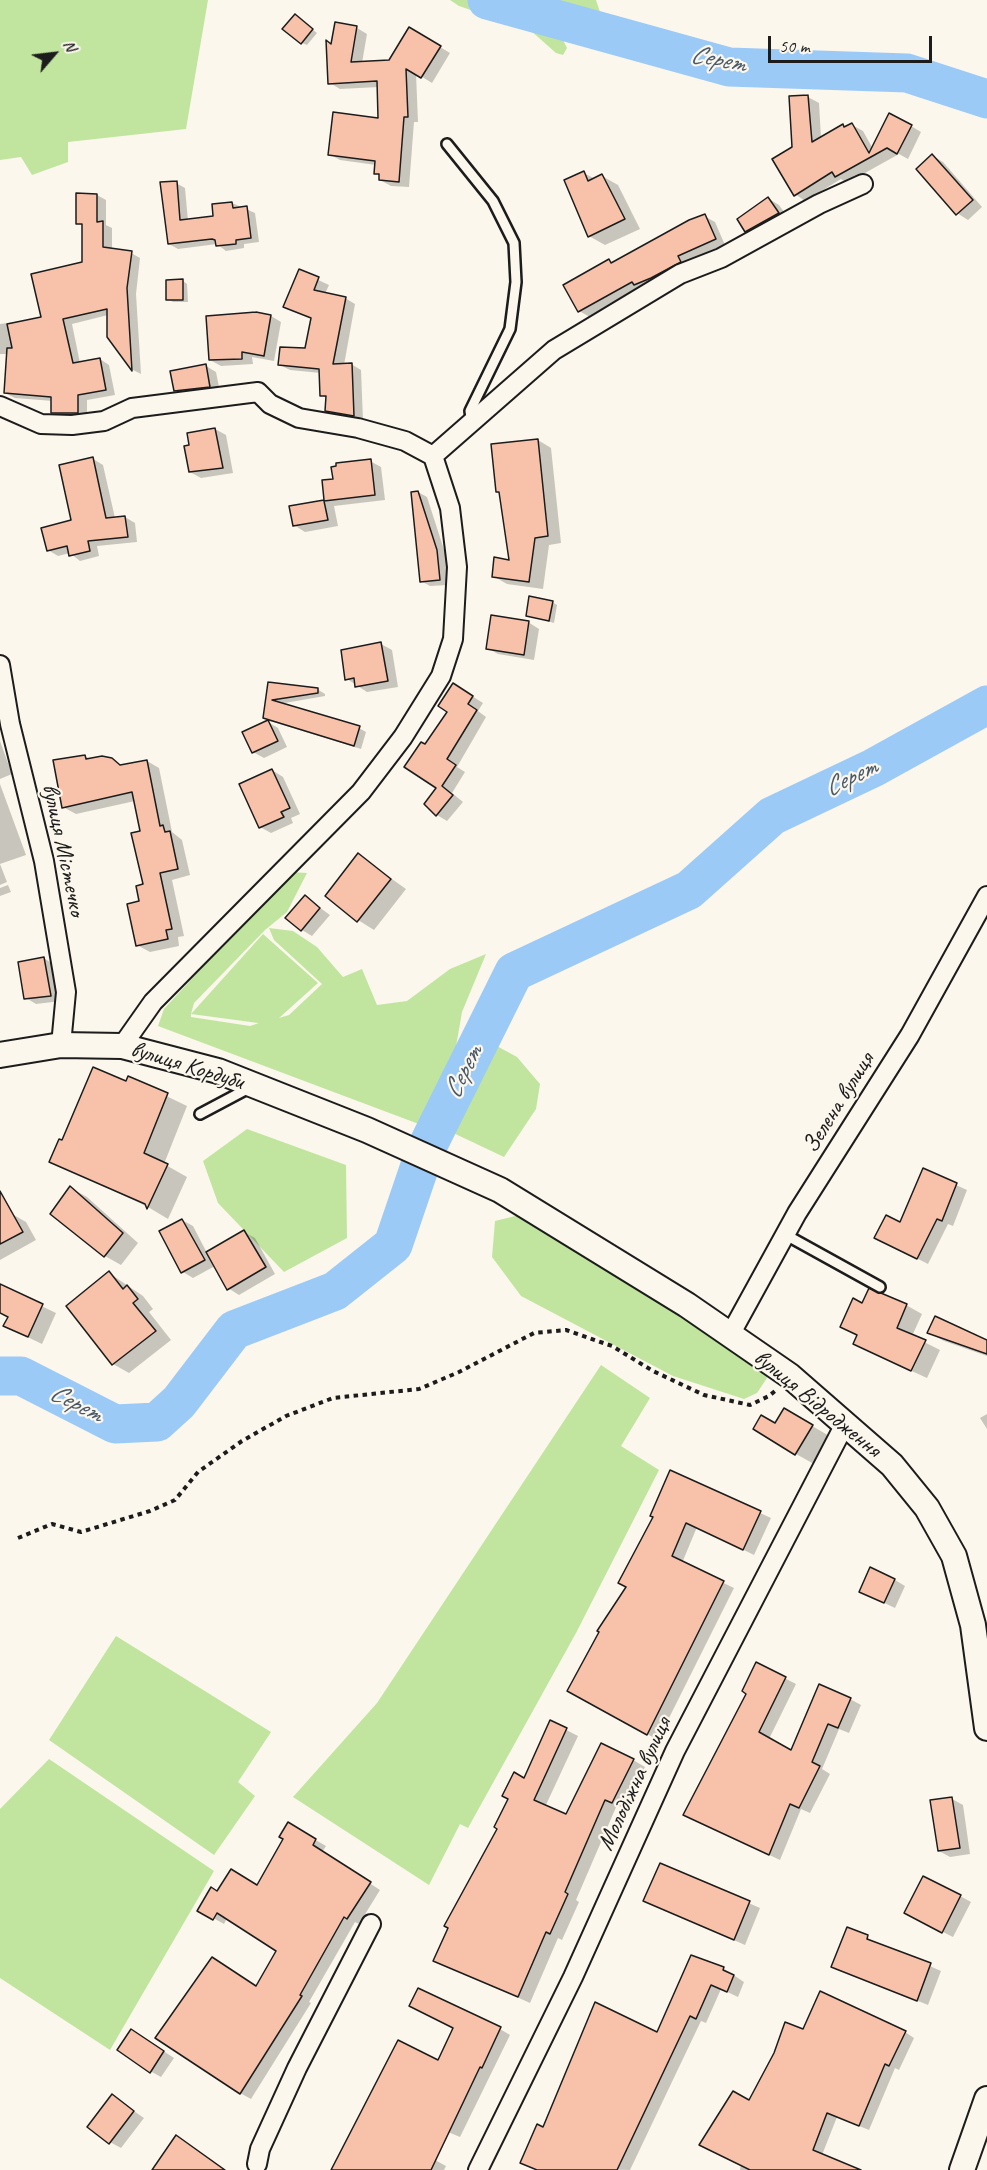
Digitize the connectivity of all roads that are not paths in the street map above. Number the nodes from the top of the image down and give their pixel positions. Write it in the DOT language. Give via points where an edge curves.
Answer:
graph roads {
  1 [pos="447,144"];
  2 [pos="863,184"];
  3 [pos="0,406"];
  4 [pos="472,423"];
  5 [pos="433,456"];
  6 [pos="0,665"];
  7 [pos="987,896"];
  8 [pos="61,1045"];
  9 [pos="122,1046"];
  10 [pos="0,1055"];
  11 [pos="253,1085"];
  12 [pos="200,1114"];
  13 [pos="500,1190"];
  14 [pos="786,1235"];
  15 [pos="880,1287"];
  16 [pos="730,1335"];
  17 [pos="845,1424"];
  18 [pos="987,1728"];
  19 [pos="371,1924"];
  20 [pos="987,2099"];
  21 [pos="259,2168"];
  22 [pos="478,2170"];
  23 [pos="962,2170"];
  1 -- 4 [label="lane" via="493,201 513,243 516,282 510,329 470,411"];
  2 -- 4 [label="street" via="721,258 680,274 612,313 554,350"];
  3 -- 5 [label="street" via="41,424 72,425 104,421 132,408 258,392 270,404 299,418 368,430 405,441"];
  4 -- 5 [label="street"];
  5 -- 9 [label="street" via="450,508 457,567 453,639 441,676 403,737 361,792 153,1002"];
  6 -- 8 [label="street, вулиця Містечко" via="10,724 44,861 66,992"];
  7 -- 14 [label="street, Зелена вулиця" via="910,1035"];
  8 -- 9 [label="street, вулиця Кордуби"];
  8 -- 10 [label="street, вулиця Кордуби"];
  9 -- 11 [label="street, вулиця Кордуби" via="218,1071"];
  11 -- 12 [label="lane"];
  11 -- 13 [label="street, вулиця Кордуби" via="367,1130"];
  13 -- 16 [label="street, вулиця Відродження"];
  14 -- 15 [label="lane"];
  14 -- 16 [label="street, Зелена вулиця"];
  16 -- 17 [label="street, вулиця Відродження" via="790,1376"];
  17 -- 18 [label="street, вулиця Відродження" via="892,1465 927,1508 954,1556 973,1625"];
  17 -- 22 [label="street, Молодіжна вулиця" via="675,1751 573,1977"];
  19 -- 21 [label="street" via="297,2068 260,2149"];
  20 -- 23 [label="street"];
}
